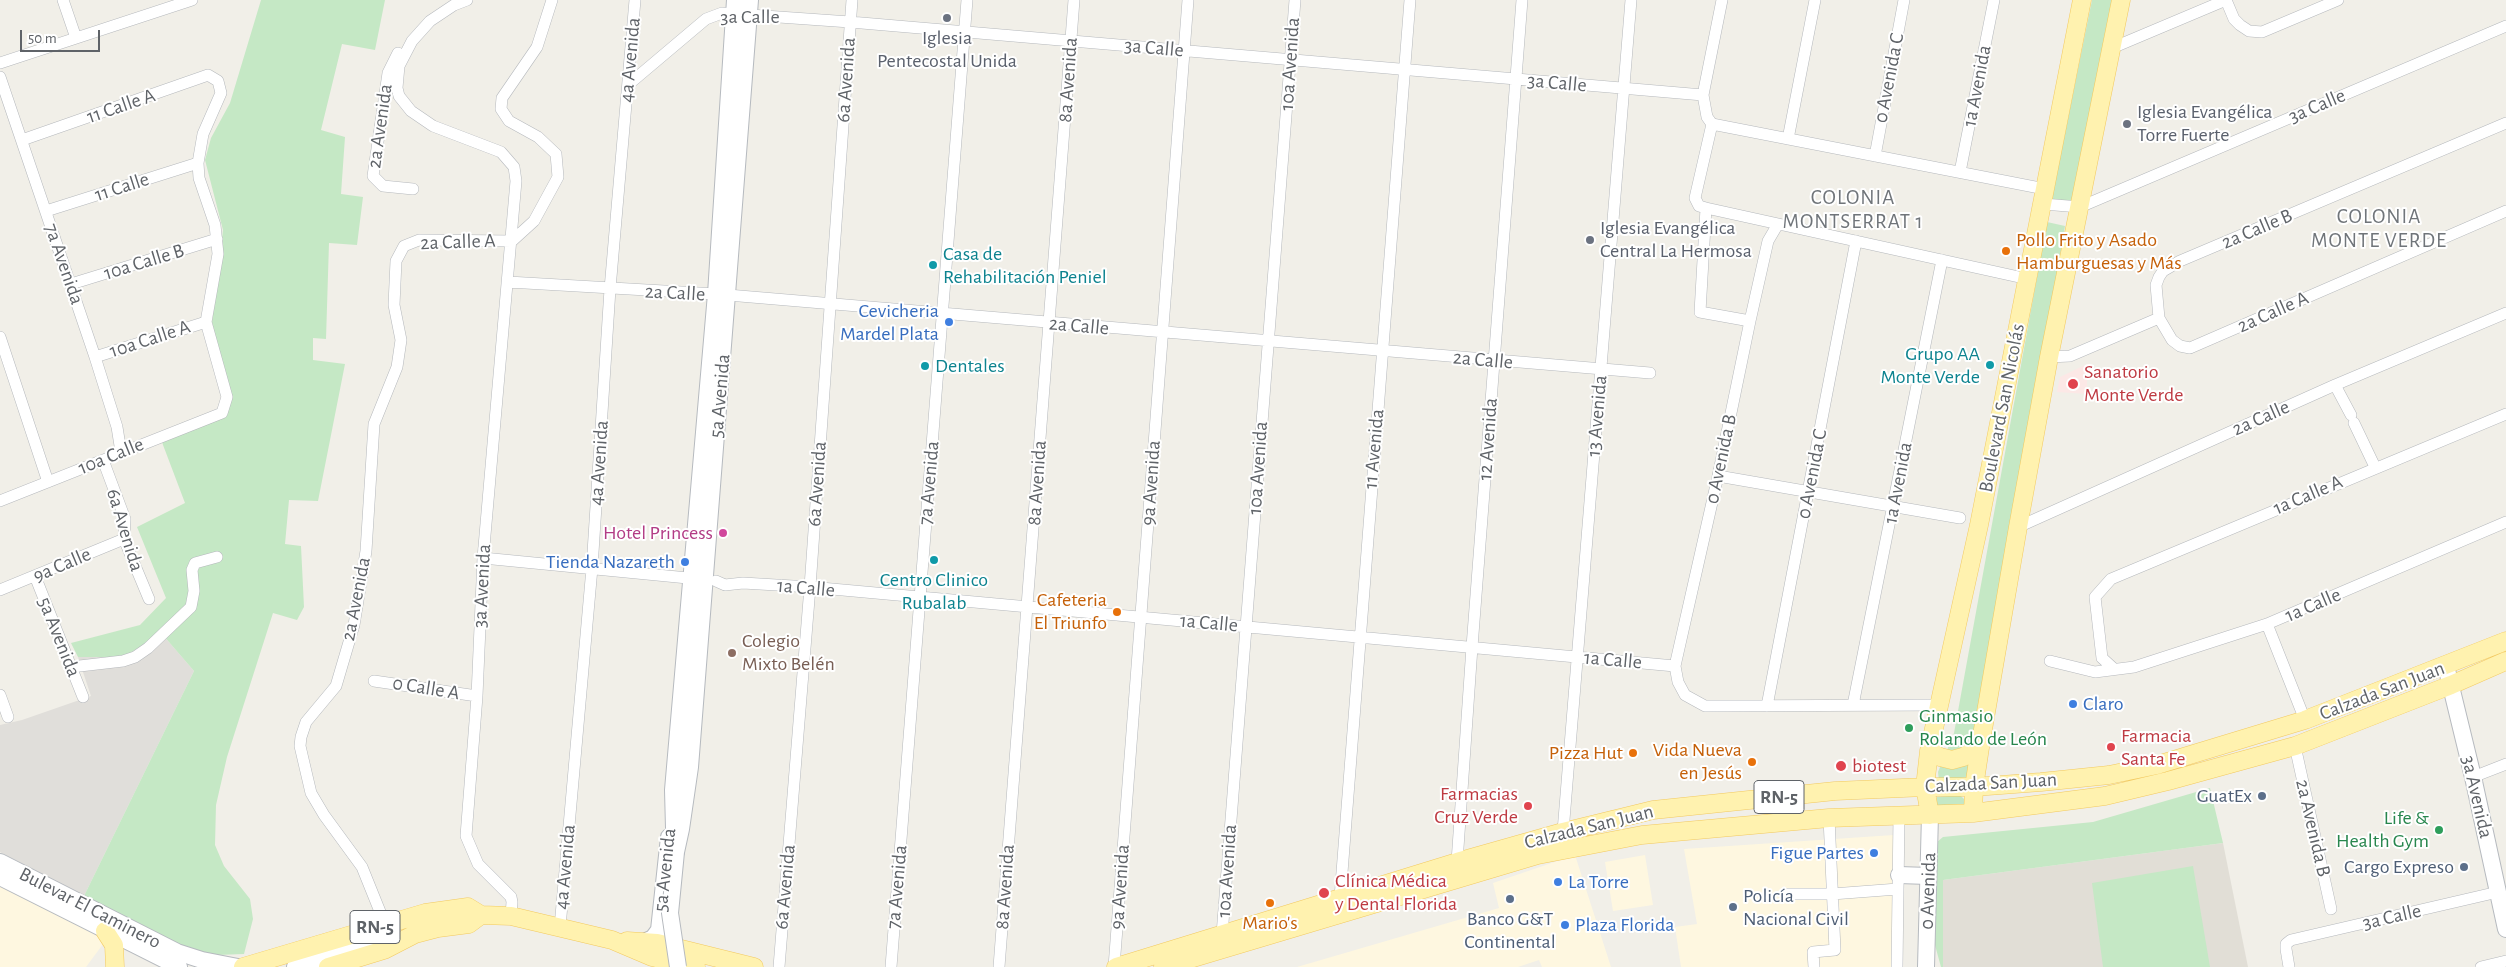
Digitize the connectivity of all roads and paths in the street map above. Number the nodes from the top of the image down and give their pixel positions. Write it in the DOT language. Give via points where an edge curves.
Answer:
graph roads {
  1 [pos="63,0"];
  2 [pos="192,0"];
  3 [pos="467,0"];
  4 [pos="552,0"];
  5 [pos="635,0"];
  6 [pos="852,0"];
  7 [pos="967,0"];
  8 [pos="1074,0"];
  9 [pos="1188,0"];
  10 [pos="1294,0"];
  11 [pos="1410,0"];
  12 [pos="1522,0"];
  13 [pos="1631,0"];
  14 [pos="1722,0"];
  15 [pos="1815,0"];
  16 [pos="1904,0"];
  17 [pos="1994,0"];
  18 [pos="2082,0"];
  19 [pos="2121,0"];
  20 [pos="2226,0"];
  21 [pos="2338,0"];
  22 [pos="742,7"];
  23 [pos="850,22"];
  24 [pos="2506,26"];
  25 [pos="965,32"];
  26 [pos="76,38"];
  27 [pos="412,41"];
  28 [pos="1071,41"];
  29 [pos="2112,48"];
  30 [pos="1184,50"];
  31 [pos="1290,60"];
  32 [pos="0,63"];
  33 [pos="1404,70"];
  34 [pos="0,77"];
  35 [pos="1516,79"];
  36 [pos="628,84"];
  37 [pos="1624,88"];
  38 [pos="1703,95"];
  39 [pos="2506,123"];
  40 [pos="1712,124"];
  41 [pos="1788,139"];
  42 [pos="22,140"];
  43 [pos="1875,156"];
  44 [pos="198,163"];
  45 [pos="1960,172"];
  46 [pos="413,189"];
  47 [pos="2044,196"];
  48 [pos="2080,207"];
  49 [pos="1706,208"];
  50 [pos="46,211"];
  51 [pos="2506,211"];
  52 [pos="1778,224"];
  53 [pos="217,240"];
  54 [pos="512,241"];
  55 [pos="1856,241"];
  56 [pos="404,246"];
  57 [pos="1942,260"];
  58 [pos="2028,279"];
  59 [pos="508,282"];
  60 [pos="70,284"];
  61 [pos="610,290"];
  62 [pos="722,295"];
  63 [pos="829,305"];
  64 [pos="2506,313"];
  65 [pos="942,314"];
  66 [pos="2159,318"];
  67 [pos="1750,321"];
  68 [pos="206,322"];
  69 [pos="1049,323"];
  70 [pos="1162,333"];
  71 [pos="0,337"];
  72 [pos="1268,342"];
  73 [pos="1382,351"];
  74 [pos="95,357"];
  75 [pos="2049,357"];
  76 [pos="1494,360"];
  77 [pos="1601,369"];
  78 [pos="1650,373"];
  79 [pos="2335,385"];
  80 [pos="2506,414"];
  81 [pos="120,452"];
  82 [pos="103,460"];
  83 [pos="2375,467"];
  84 [pos="1718,476"];
  85 [pos="48,482"];
  86 [pos="1808,493"];
  87 [pos="0,500"];
  88 [pos="1892,508"];
  89 [pos="1960,518"];
  90 [pos="2506,522"];
  91 [pos="2018,527"];
  92 [pos="124,539"];
  93 [pos="217,557"];
  94 [pos="483,558"];
  95 [pos="592,568"];
  96 [pos="35,576"];
  97 [pos="704,580"];
  98 [pos="810,588"];
  99 [pos="0,590"];
  100 [pos="920,598"];
  101 [pos="149,599"];
  102 [pos="1027,607"];
  103 [pos="1140,617"];
  104 [pos="2267,624"];
  105 [pos="1246,627"];
  106 [pos="1359,637"];
  107 [pos="2506,641"];
  108 [pos="1472,647"];
  109 [pos="1577,657"];
  110 [pos="2050,661"];
  111 [pos="2506,661"];
  112 [pos="1675,666"];
  113 [pos="2446,666"];
  114 [pos="71,667"];
  115 [pos="2113,668"];
  116 [pos="374,680"];
  117 [pos="2451,685"];
  118 [pos="0,695"];
  119 [pos="477,696"];
  120 [pos="83,697"];
  121 [pos="1853,705"];
  122 [pos="1940,705"];
  123 [pos="1768,706"];
  124 [pos="8,716"];
  125 [pos="2306,720"];
  126 [pos="1981,741"];
  127 [pos="2295,746"];
  128 [pos="1930,751"];
  129 [pos="2506,764"];
  130 [pos="2473,777"];
  131 [pos="1925,787"];
  132 [pos="1974,787"];
  133 [pos="680,791"];
  134 [pos="1653,810"];
  135 [pos="1973,812"];
  136 [pos="1930,814"];
  137 [pos="1899,816"];
  138 [pos="1829,818"];
  139 [pos="1563,832"];
  140 [pos="1594,845"];
  141 [pos="0,862"];
  142 [pos="1459,870"];
  143 [pos="1928,876"];
  144 [pos="0,877"];
  145 [pos="1899,882"];
  146 [pos="2498,892"];
  147 [pos="1785,894"];
  148 [pos="1832,894"];
  149 [pos="1340,898"];
  150 [pos="2331,910"];
  151 [pos="481,915"];
  152 [pos="510,916"];
  153 [pos="385,924"];
  154 [pos="560,927"];
  155 [pos="2506,929"];
  156 [pos="105,931"];
  157 [pos="612,940"];
  158 [pos="399,941"];
  159 [pos="644,942"];
  160 [pos="1226,942"];
  161 [pos="684,949"];
  162 [pos="1192,957"];
  163 [pos="2506,961"];
  164 [pos="173,964"];
  165 [pos="265,964"];
  166 [pos="115,967"];
  167 [pos="238,967"];
  168 [pos="243,967"];
  169 [pos="295,967"];
  170 [pos="328,967"];
  171 [pos="678,967"];
  172 [pos="696,967"];
  173 [pos="754,967"];
  174 [pos="779,967"];
  175 [pos="891,967"];
  176 [pos="999,967"];
  177 [pos="1115,967"];
  178 [pos="1163,967"];
  179 [pos="1814,967"];
  180 [pos="1897,967"];
  181 [pos="1926,967"];
  182 [pos="2289,967"];
  183 [pos="2481,967"];
  1 -- 26 [label="street"];
  2 -- 26 [label="street"];
  3 -- 27 [label="street" via="430,20"];
  4 -- 54 [label="street" via="537,47 502,98 501,109 508,121 538,137 556,154 558,177 534,221"];
  5 -- 36 [label="street, 4a Avenida"];
  6 -- 23 [label="street, 6a Avenida"];
  7 -- 25 [label="street, 7a Avenida"];
  8 -- 28 [label="street, 8a Avenida"];
  9 -- 30 [label="street, 9a Avenida"];
  10 -- 31 [label="street, 10a Avenida"];
  11 -- 33 [label="street, 11 Avenida"];
  12 -- 35 [label="street, 12 Avenida"];
  13 -- 37 [label="street, 13 Avenida"];
  14 -- 38 [label="street"];
  15 -- 41 [label="street"];
  16 -- 43 [label="street, 0 Avenida C"];
  17 -- 45 [label="street, 1a Avenida"];
  18 -- 47 [label="main road, Boulevard San Nicolás"];
  19 -- 29 [label="main road, Boulevard San Nicolás"];
  20 -- 21 [label="street" via="2240,25 2262,32"];
  20 -- 29 [label="street"];
  22 -- 23 [label="street, 3a Calle"];
  22 -- 36 [label="street, 3a Calle" via="706,19"];
  22 -- 62 [label="main road, 5a Avenida"];
  23 -- 25 [label="street, 3a Calle"];
  23 -- 63 [label="street, 6a Avenida"];
  24 -- 48 [label="street, 3a Calle"];
  25 -- 28 [label="street, 3a Calle"];
  25 -- 65 [label="street, 7a Avenida"];
  26 -- 32 [label="street"];
  27 -- 46 [label="street, 2a Avenida" via="404,45 388,73 372,171 379,184"];
  27 -- 54 [label="street" via="399,66 399,96 411,111 433,126 501,152 514,167"];
  28 -- 30 [label="street, 3a Calle"];
  28 -- 69 [label="street, 8a Avenida"];
  29 -- 48 [label="main road, Boulevard San Nicolás"];
  30 -- 31 [label="street, 3a Calle"];
  30 -- 70 [label="street, 9a Avenida"];
  31 -- 33 [label="street, 3a Calle"];
  31 -- 72 [label="street, 10a Avenida"];
  33 -- 35 [label="street, 3a Calle"];
  33 -- 73 [label="street, 11 Avenida"];
  34 -- 42 [label="street, 7a Avenida"];
  35 -- 37 [label="street, 3a Calle"];
  35 -- 76 [label="street, 12 Avenida"];
  36 -- 61 [label="street, 4a Avenida"];
  37 -- 38 [label="street, 3a Calle"];
  37 -- 77 [label="street, 13 Avenida"];
  38 -- 40 [label="street" via="1707,117"];
  39 -- 66 [label="street, 2a Calle B" via="2180,261 2164,272 2156,285"];
  40 -- 41 [label="street, 3a Calle"];
  40 -- 49 [label="street" via="1695,198 1699,206"];
  41 -- 43 [label="street, 3a Calle"];
  42 -- 44 [label="street, 11 Calle A" via="208,75 218,81 221,93 203,134"];
  42 -- 50 [label="street, 7a Avenida"];
  43 -- 45 [label="street, 3a Calle"];
  44 -- 50 [label="street, 11 Calle"];
  44 -- 53 [label="street" via="199,178 215,224"];
  45 -- 47 [label="street, 3a Calle"];
  47 -- 48 [label="street, 3a Calle"];
  47 -- 58 [label="main road, Boulevard San Nicolás"];
  48 -- 75 [label="main road, Boulevard San Nicolás"];
  49 -- 52 [label="street"];
  49 -- 67 [label="street" via="1700,312"];
  50 -- 60 [label="street, 7a Avenida"];
  51 -- 66 [label="street, 2a Calle A" via="2190,348 2172,340"];
  52 -- 55 [label="street"];
  52 -- 67 [label="street, 0 Avenida B" via="1768,241"];
  53 -- 60 [label="street, 10a Calle B"];
  53 -- 68 [label="street" via="218,254"];
  54 -- 56 [label="street, 2a Calle A" via="419,240"];
  54 -- 59 [label="street, 3a Avenida"];
  55 -- 57 [label="street"];
  55 -- 86 [label="street, 0 Avenida C"];
  56 -- 153 [label="street, 2a Avenida" via="396,261 394,305 401,340 399,358 374,424 366,551 354,625 336,686 306,722 300,746 311,793 362,867"];
  57 -- 58 [label="street"];
  57 -- 88 [label="street, 1a Avenida"];
  58 -- 122 [label="main road, Boulevard San Nicolás"];
  59 -- 61 [label="street, 2a Calle"];
  59 -- 94 [label="street, 3a Avenida"];
  60 -- 74 [label="street, 7a Avenida"];
  61 -- 62 [label="street, 2a Calle"];
  61 -- 95 [label="street, 4a Avenida"];
  62 -- 63 [label="street, 2a Calle"];
  62 -- 97 [label="main road, 5a Avenida"];
  63 -- 65 [label="street, 2a Calle"];
  63 -- 98 [label="street, 6a Avenida"];
  64 -- 79 [label="street, 2a Calle"];
  65 -- 69 [label="street, 2a Calle"];
  65 -- 100 [label="street, 7a Avenida"];
  66 -- 75 [label="street" via="2070,356"];
  67 -- 84 [label="street, 0 Avenida B"];
  68 -- 74 [label="street, 10a Calle A"];
  68 -- 81 [label="street, 10a Calle" via="227,397 222,412"];
  69 -- 70 [label="street, 2a Calle"];
  69 -- 102 [label="street, 8a Avenida"];
  70 -- 72 [label="street, 2a Calle"];
  70 -- 103 [label="street, 9a Avenida"];
  71 -- 85 [label="street"];
  72 -- 73 [label="street, 2a Calle"];
  72 -- 105 [label="street, 10a Avenida"];
  73 -- 76 [label="street, 2a Calle"];
  73 -- 106 [label="street, 11 Avenida"];
  74 -- 81 [label="street, 7a Avenida" via="117,427"];
  75 -- 91 [label="main road, Boulevard San Nicolás"];
  76 -- 77 [label="street, 2a Calle"];
  76 -- 108 [label="street, 12 Avenida"];
  77 -- 78 [label="street, 2a Calle"];
  77 -- 109 [label="street, 13 Avenida"];
  79 -- 83 [label="street"];
  79 -- 91 [label="street, 2a Calle"];
  80 -- 83 [label="street, 1a Calle A"];
  81 -- 82 [label="street, 10a Calle"];
  82 -- 85 [label="street, 10a Calle"];
  82 -- 92 [label="street, 6a Avenida" via="124,519"];
  83 -- 115 [label="street, 1a Calle A" via="2111,579 2095,597 2102,658"];
  84 -- 86 [label="street"];
  84 -- 112 [label="street, 0 Avenida B"];
  85 -- 87 [label="street, 10a Calle"];
  86 -- 88 [label="street"];
  86 -- 123 [label="street, 0 Avenida C"];
  88 -- 89 [label="street"];
  88 -- 121 [label="street, 1a Avenida"];
  90 -- 104 [label="street, 1a Calle"];
  91 -- 126 [label="main road, Boulevard San Nicolás"];
  92 -- 96 [label="street, 9a Calle"];
  92 -- 101 [label="street, 6a Avenida"];
  93 -- 114 [label="street" via="195,563 191,607 148,648 123,661"];
  94 -- 95 [label="street, 1a Calle"];
  94 -- 119 [label="street, 3a Avenida"];
  95 -- 97 [label="street, 1a Calle"];
  95 -- 154 [label="street, 4a Avenida"];
  96 -- 99 [label="street, 9a Calle"];
  96 -- 114 [label="street, 5a Avenida"];
  97 -- 98 [label="street, 1a Calle" via="725,585 743,583"];
  97 -- 133 [label="main road, 5a Avenida"];
  98 -- 100 [label="street, 1a Calle"];
  98 -- 174 [label="street, 6a Avenida"];
  100 -- 102 [label="street, 1a Calle"];
  100 -- 175 [label="street, 7a Avenida"];
  102 -- 103 [label="street, 1a Calle"];
  102 -- 176 [label="street, 8a Avenida"];
  103 -- 105 [label="street, 1a Calle"];
  103 -- 177 [label="street, 9a Avenida"];
  104 -- 115 [label="street, 1a Calle" via="2134,667"];
  104 -- 125 [label="street"];
  105 -- 106 [label="street, 1a Calle"];
  105 -- 160 [label="street, 10a Avenida"];
  106 -- 108 [label="street, 1a Calle"];
  106 -- 149 [label="street, 11 Avenida"];
  107 -- 113 [label="main road, Calzada San Juan / RN-5"];
  108 -- 109 [label="street, 1a Calle"];
  108 -- 142 [label="street, 12 Avenida"];
  109 -- 112 [label="street, 1a Calle"];
  109 -- 139 [label="street, 13 Avenida"];
  110 -- 115 [label="street, 1a Calle" via="2095,672"];
  111 -- 117 [label="main road, Calzada San Juan / RN-5"];
  112 -- 123 [label="street, 0 Avenida B" via="1685,695 1705,706"];
  113 -- 117 [label="main road, 3a Avenida"];
  113 -- 125 [label="main road, Calzada San Juan / RN-5"];
  114 -- 120 [label="street, 5a Avenida"];
  116 -- 119 [label="street, 0 Calle A"];
  117 -- 127 [label="main road, Calzada San Juan / RN-5"];
  117 -- 130 [label="main road, 3a Avenida"];
  118 -- 124 [label="street"];
  119 -- 152 [label="street, 3a Avenida" via="466,836 478,864 511,897"];
  121 -- 122 [label="street"];
  121 -- 123 [label="street"];
  122 -- 128 [label="main road, Boulevard San Nicolás"];
  125 -- 132 [label="main road, Calzada San Juan / RN-5" via="2166,762 2110,775"];
  126 -- 128 [label="main road" via="1974,751 1952,760"];
  126 -- 132 [label="main road, Boulevard San Nicolás"];
  127 -- 135 [label="main road, Calzada San Juan / RN-5" via="2105,796"];
  127 -- 150 [label="street, 2a Avenida B"];
  128 -- 131 [label="main road, Boulevard San Nicolás"];
  129 -- 130 [label="street"];
  130 -- 146 [label="main road, 3a Avenida"];
  131 -- 132 [label="main road, Calzada San Juan / RN-5"];
  131 -- 134 [label="main road, Calzada San Juan / RN-5" via="1835,792"];
  131 -- 136 [label="main road, Boulevard San Nicolás"];
  132 -- 135 [label="main road, Boulevard San Nicolás"];
  133 -- 159 [label="main road, 5a Avenida" via="659,930"];
  133 -- 161 [label="main road, 5a Avenida" via="674,904 676,935"];
  133 -- 171 [label="main road, 5a Avenida, bridge" via="670,912"];
  134 -- 139 [label="main road, Calzada San Juan / RN-5"];
  134 -- 140 [label="main road" via="1640,821 1600,833"];
  135 -- 136 [label="main road, Calzada San Juan / RN-5"];
  136 -- 137 [label="main road, Calzada San Juan / RN-5"];
  136 -- 143 [label="main road, 0 Avenida"];
  137 -- 138 [label="main road, Calzada San Juan / RN-5"];
  137 -- 145 [label="street"];
  138 -- 140 [label="main road, Calzada San Juan / RN-5" via="1675,831"];
  138 -- 148 [label="street"];
  139 -- 142 [label="main road, Calzada San Juan / RN-5"];
  140 -- 142 [label="main road, Calzada San Juan / RN-5"];
  141 -- 167 [label="main road, Bulevar El Caminero" via="177,952"];
  142 -- 149 [label="main road, Calzada San Juan / RN-5"];
  142 -- 160 [label="main road, Calzada San Juan / RN-5"];
  143 -- 145 [label="main road"];
  143 -- 181 [label="main road, 0 Avenida"];
  144 -- 156 [label="main road, Bulevar El Caminero"];
  145 -- 148 [label="street"];
  145 -- 180 [label="street"];
  146 -- 155 [label="main road, 3a Avenida"];
  146 -- 182 [label="street, 3a Calle" via="2291,940 2286,944"];
  147 -- 148 [label="street"];
  148 -- 179 [label="street" via="1835,950 1813,952"];
  149 -- 160 [label="main road, Calzada San Juan / RN-5" via="1251,926"];
  151 -- 152 [label="main road, RN-5"];
  151 -- 153 [label="main road, RN-5" via="468,907 449,908"];
  151 -- 158 [label="main road, RN-5" via="469,924 438,928"];
  152 -- 154 [label="main road, RN-5"];
  153 -- 165 [label="main road, RN-5"];
  154 -- 157 [label="main road, RN-5"];
  156 -- 164 [label="main road, Bulevar El Caminero"];
  156 -- 166 [label="main road" via="114,945"];
  157 -- 159 [label="main road, RN-5"];
  157 -- 172 [label="main road, RN-5" via="652,957"];
  158 -- 169 [label="main road" via="382,940"];
  158 -- 170 [label="main road, RN-5" via="384,950"];
  159 -- 161 [label="main road, RN-5"];
  160 -- 162 [label="main road, Calzada San Juan / RN-5"];
  161 -- 173 [label="main road, RN-5"];
  162 -- 177 [label="main road, Calzada San Juan / RN-5"];
  162 -- 178 [label="main road, Calzada San Juan / RN-5"];
  163 -- 183 [label="street"];
  165 -- 168 [label="main road, RN-5"];
}
